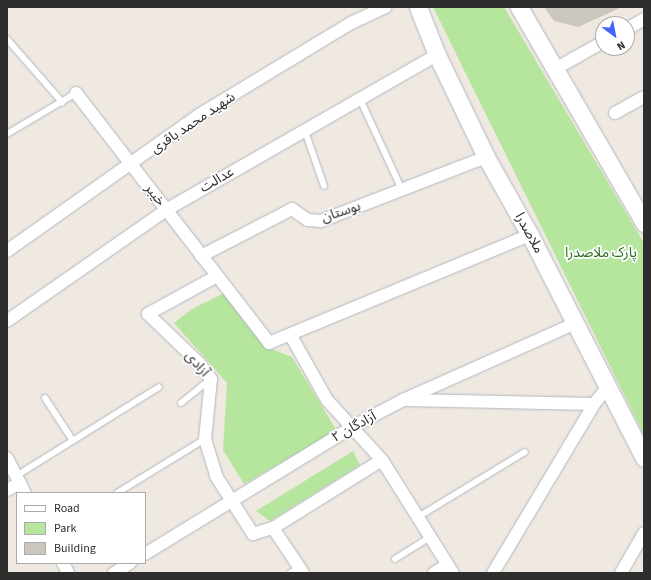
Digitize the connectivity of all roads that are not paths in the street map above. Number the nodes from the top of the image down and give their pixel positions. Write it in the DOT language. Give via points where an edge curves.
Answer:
graph roads {
  1 [pos="386,7"];
  2 [pos="418,7"];
  3 [pos="519,7"];
  4 [pos="644,19"];
  5 [pos="635,24"];
  6 [pos="7,39"];
  7 [pos="595,46"];
  8 [pos="437,55"];
  9 [pos="555,69"];
  10 [pos="76,93"];
  11 [pos="644,97"];
  12 [pos="360,99"];
  13 [pos="62,102"];
  14 [pos="615,113"];
  15 [pos="304,131"];
  16 [pos="7,134"];
  17 [pos="486,157"];
  18 [pos="131,165"];
  19 [pos="324,186"];
  20 [pos="403,191"];
  21 [pos="166,210"];
  22 [pos="644,223"];
  23 [pos="530,235"];
  24 [pos="7,251"];
  25 [pos="201,256"];
  26 [pos="217,276"];
  27 [pos="7,321"];
  28 [pos="576,323"];
  29 [pos="290,336"];
  30 [pos="211,379"];
  31 [pos="159,387"];
  32 [pos="607,388"];
  33 [pos="45,398"];
  34 [pos="403,400"];
  35 [pos="181,403"];
  36 [pos="594,404"];
  37 [pos="352,427"];
  38 [pos="205,439"];
  39 [pos="72,441"];
  40 [pos="525,452"];
  41 [pos="7,458"];
  42 [pos="644,458"];
  43 [pos="382,460"];
  44 [pos="20,484"];
  45 [pos="7,490"];
  46 [pos="119,492"];
  47 [pos="232,500"];
  48 [pos="418,517"];
  49 [pos="273,528"];
  50 [pos="644,533"];
  51 [pos="429,538"];
  52 [pos="146,553"];
  53 [pos="395,559"];
  54 [pos="64,564"];
  55 [pos="128,564"];
  56 [pos="450,569"];
  57 [pos="297,571"];
  58 [pos="68,573"];
  59 [pos="114,573"];
  60 [pos="434,573"];
  61 [pos="493,573"];
  62 [pos="621,573"];
  1 -- 18 [label="street, شهید محمد باقری" via="351,23 198,115"];
  2 -- 8 [label="street, ملاصدرا"];
  3 -- 9 [label="street"];
  4 -- 5 [label="street"];
  6 -- 13 [label="lane"];
  7 -- 9 [label="street"];
  8 -- 12 [label="street, عدالت"];
  8 -- 17 [label="street, ملاصدرا"];
  9 -- 22 [label="street"];
  10 -- 13 [label="lane, خیبر"];
  10 -- 18 [label="street, خیبر"];
  11 -- 14 [label="street"];
  12 -- 15 [label="street, عدالت"];
  12 -- 20 [label="lane"];
  13 -- 16 [label="lane, خیبر"];
  15 -- 19 [label="lane"];
  15 -- 21 [label="street, عدالت"];
  17 -- 20 [label="street, بوستان"];
  17 -- 23 [label="street, ملاصدرا"];
  18 -- 21 [label="street, خیبر"];
  18 -- 24 [label="street, شهید محمد باقری"];
  20 -- 25 [label="street, بوستان" via="321,221 308,220 292,209"];
  21 -- 25 [label="street, خیبر"];
  21 -- 27 [label="street, عدالت"];
  23 -- 28 [label="street, ملاصدرا"];
  23 -- 29 [label="street"];
  25 -- 26 [label="street, خیبر"];
  26 -- 29 [label="street, خیبر" via="269,343"];
  26 -- 30 [label="street, آزادی" via="148,314 199,363"];
  28 -- 32 [label="street, ملاصدرا"];
  28 -- 34 [label="street, آزادگان ۲"];
  29 -- 37 [label="street" via="327,400"];
  30 -- 35 [label="lane"];
  30 -- 38 [label="street, آزادی"];
  31 -- 39 [label="lane"];
  32 -- 36 [label="street"];
  32 -- 42 [label="street, ملاصدرا"];
  33 -- 39 [label="lane"];
  34 -- 36 [label="street"];
  34 -- 37 [label="street, آزادگان ۲"];
  36 -- 61 [label="street"];
  37 -- 43 [label="street"];
  37 -- 47 [label="street, آزادگان ۲"];
  38 -- 46 [label="lane"];
  38 -- 47 [label="street, آزادی" via="216,476"];
  39 -- 44 [label="lane"];
  40 -- 48 [label="lane"];
  41 -- 44 [label="street"];
  43 -- 48 [label="street"];
  43 -- 49 [label="street"];
  44 -- 45 [label="street"];
  47 -- 49 [label="street, آزادی" via="253,534"];
  47 -- 52 [label="street, آزادگان ۲"];
  48 -- 51 [label="street"];
  49 -- 57 [label="street"];
  50 -- 62 [label="street"];
  51 -- 53 [label="lane"];
  51 -- 56 [label="street"];
  54 -- 58 [label="street"];
  55 -- 59 [label="street"];
  56 -- 60 [label="street"];
}
